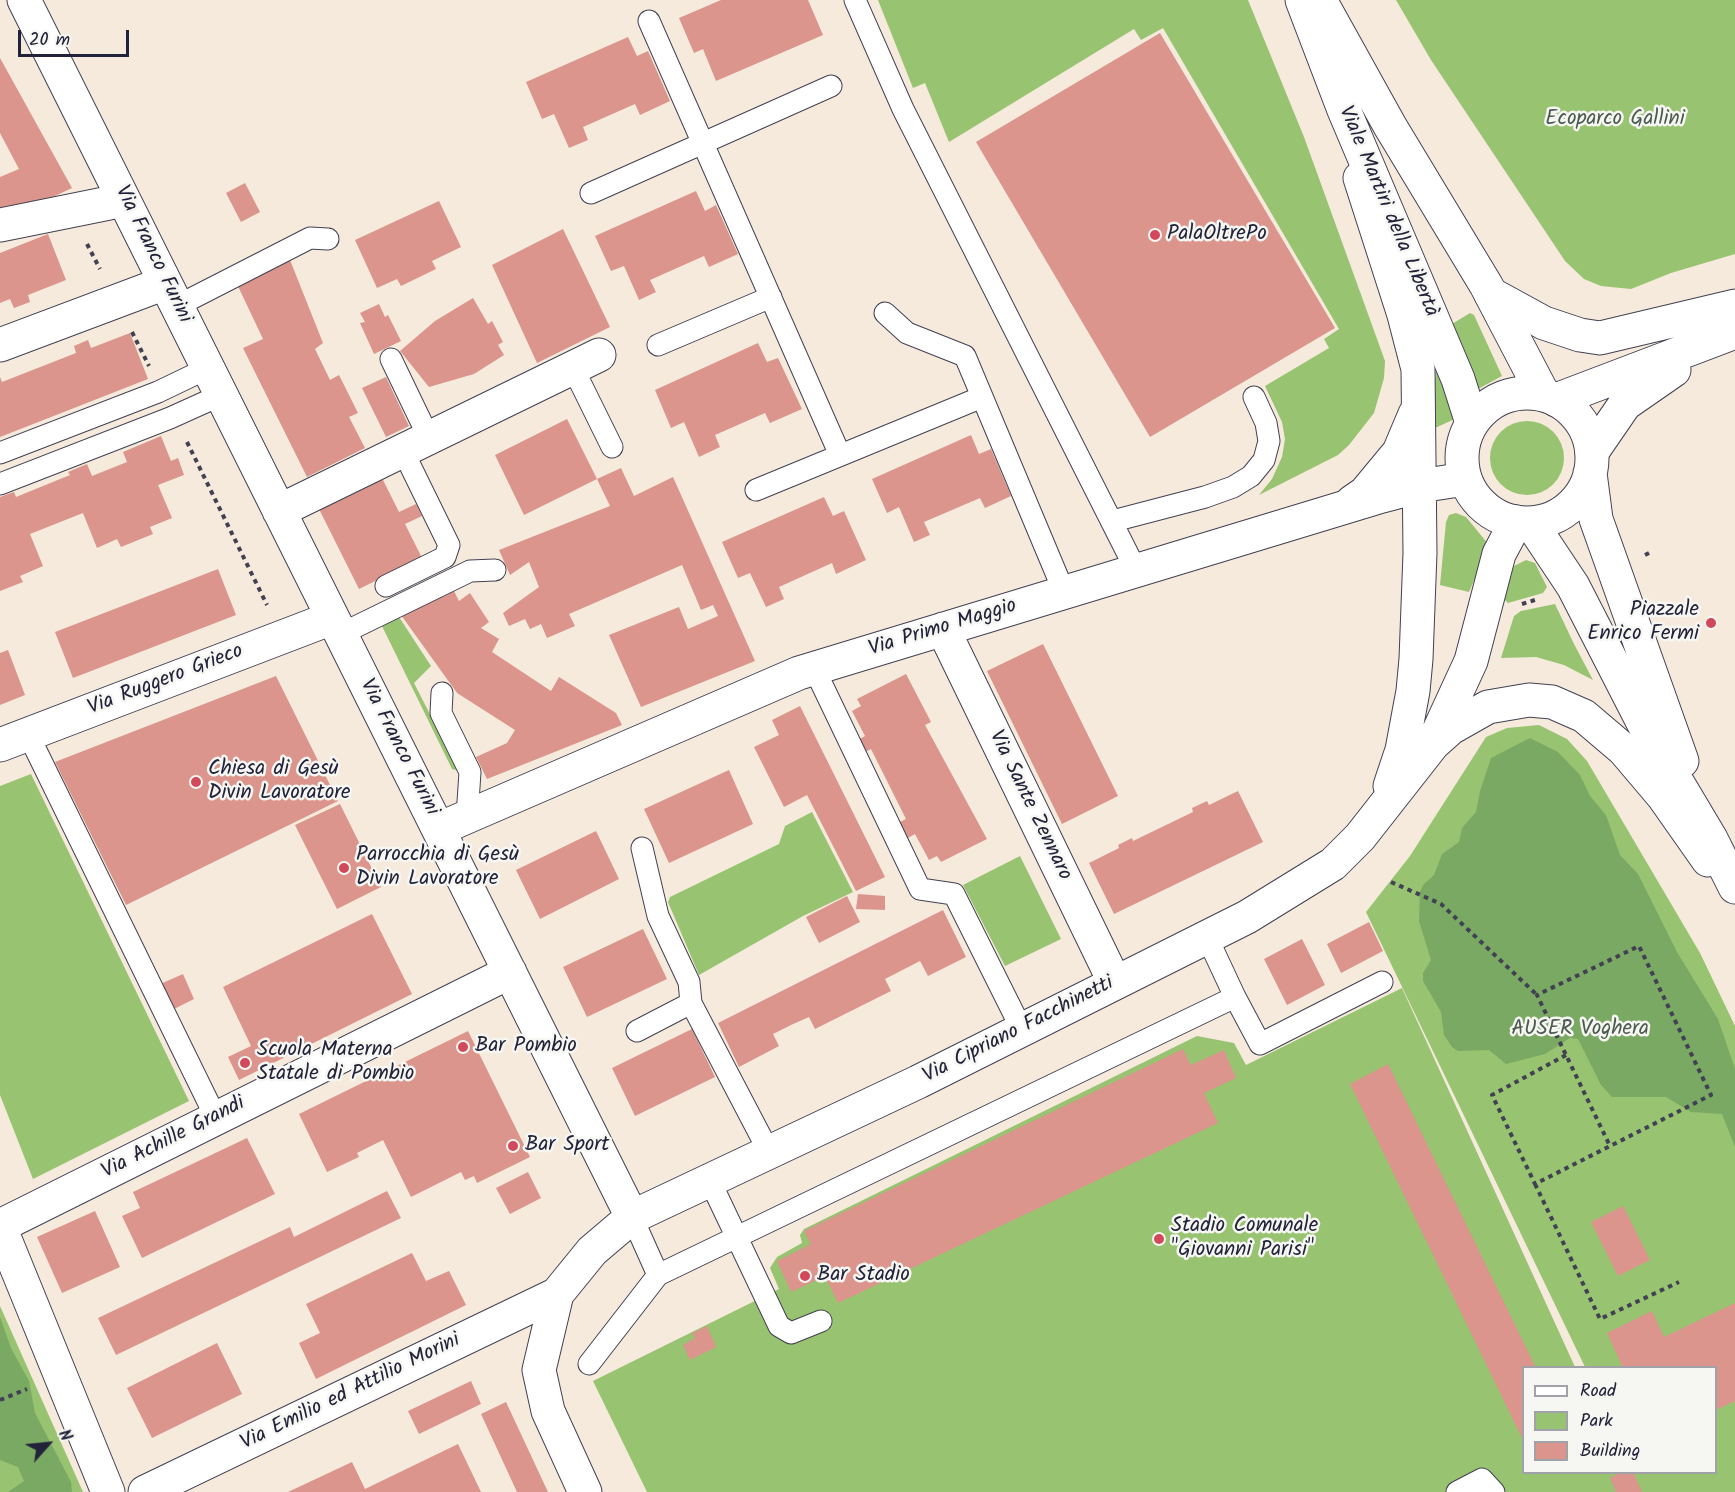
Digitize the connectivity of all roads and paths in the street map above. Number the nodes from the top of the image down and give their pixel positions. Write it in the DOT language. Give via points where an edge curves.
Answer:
graph roads {
  1 [pos="24,0"];
  2 [pos="855,0"];
  3 [pos="1302,0"];
  4 [pos="1320,0"];
  5 [pos="650,21"];
  6 [pos="831,87"];
  7 [pos="1344,110"];
  8 [pos="703,143"];
  9 [pos="591,193"];
  10 [pos="124,200"];
  11 [pos="0,225"];
  12 [pos="328,239"];
  13 [pos="1491,294"];
  14 [pos="171,295"];
  15 [pos="771,297"];
  16 [pos="1735,306"];
  17 [pos="885,313"];
  18 [pos="1735,332"];
  19 [pos="1735,336"];
  20 [pos="0,345"];
  21 [pos="658,345"];
  22 [pos="391,359"];
  23 [pos="586,362"];
  24 [pos="215,382"];
  25 [pos="982,397"];
  26 [pos="1254,397"];
  27 [pos="1550,397"];
  28 [pos="1418,407"];
  29 [pos="1472,423"];
  30 [pos="416,444"];
  31 [pos="612,447"];
  32 [pos="0,453"];
  33 [pos="840,455"];
  34 [pos="1591,463"];
  35 [pos="1465,479"];
  36 [pos="0,484"];
  37 [pos="1420,486"];
  38 [pos="756,490"];
  39 [pos="1344,507"];
  40 [pos="279,511"];
  41 [pos="1113,521"];
  42 [pos="1524,522"];
  43 [pos="495,570"];
  44 [pos="1136,570"];
  45 [pos="386,586"];
  46 [pos="1064,592"];
  47 [pos="337,626"];
  48 [pos="943,629"];
  49 [pos="814,668"];
  50 [pos="442,693"];
  51 [pos="14,739"];
  52 [pos="1433,744"];
  53 [pos="1382,811"];
  54 [pos="453,823"];
  55 [pos="1711,839"];
  56 [pos="642,848"];
  57 [pos="1391,882"];
  58 [pos="1735,887"];
  59 [pos="1735,899"];
  60 [pos="1207,937"];
  61 [pos="510,972"];
  62 [pos="1382,982"];
  63 [pos="1115,983"];
  64 [pos="1537,995"];
  65 [pos="1235,997"];
  66 [pos="691,1003"];
  67 [pos="1022,1030"];
  68 [pos="637,1031"];
  69 [pos="1566,1055"];
  70 [pos="216,1119"];
  71 [pos="1609,1144"];
  72 [pos="769,1152"];
  73 [pos="710,1181"];
  74 [pos="1534,1184"];
  75 [pos="632,1217"];
  76 [pos="0,1227"];
  77 [pos="738,1237"];
  78 [pos="658,1275"];
  79 [pos="1679,1282"];
  80 [pos="557,1294"];
  81 [pos="821,1321"];
  82 [pos="590,1364"];
  83 [pos="108,1492"];
  84 [pos="145,1492"];
  85 [pos="585,1492"];
  86 [pos="1457,1492"];
  87 [pos="1494,1492"];
  1 -- 10 [label="street, Via Franco Furini"];
  2 -- 41 [label="lane" via="903,109"];
  3 -- 7 [label="street, Viale Martiri della Libertà"];
  4 -- 13 [label="street, Viale Martiri della Libertà"];
  5 -- 8 [label="lane"];
  6 -- 8 [label="lane"];
  7 -- 28 [label="street, Via Cipriano Facchinetti" via="1361,185 1418,369"];
  7 -- 29 [label="street, Viale Martiri della Libertà" via="1458,379"];
  8 -- 9 [label="lane"];
  8 -- 15 [label="lane"];
  10 -- 11 [label="street"];
  10 -- 14 [label="street, Via Franco Furini"];
  12 -- 14 [label="lane" via="310,238"];
  13 -- 16 [label="street" via="1544,323 1600,338"];
  13 -- 27 [label="street, Viale Martiri della Libertà"];
  14 -- 20 [label="street"];
  14 -- 24 [label="street, Via Franco Furini"];
  15 -- 21 [label="lane"];
  15 -- 33 [label="lane"];
  17 -- 25 [label="lane" via="907,333 965,356"];
  18 -- 27 [label="street"];
  19 -- 34 [label="street" via="1674,369 1634,397 1614,418"];
  22 -- 30 [label="lane"];
  23 -- 30 [label="street"];
  23 -- 31 [label="lane"];
  24 -- 32 [label="lane" via="158,392"];
  24 -- 36 [label="lane" via="170,418"];
  24 -- 40 [label="street, Via Franco Furini"];
  25 -- 33 [label="lane"];
  25 -- 46 [label="lane"];
  26 -- 41 [label="lane" via="1269,441 1264,460 1251,476 1205,497"];
  27 -- 29 [label="street" via="1522,392 1503,397 1485,407"];
  27 -- 34 [label="street, Viale Martiri della Libertà" via="1574,413 1586,431"];
  28 -- 37 [label="street, Via Cipriano Facchinetti"];
  28 -- 39 [label="street" via="1399,452 1365,493"];
  29 -- 35 [label="street" via="1464,442"];
  30 -- 40 [label="street"];
  30 -- 45 [label="lane" via="449,545 445,557"];
  33 -- 38 [label="lane"];
  34 -- 42 [label="street" via="1582,492 1569,508 1552,518"];
  34 -- 55 [label="street, Viale Martiri della Libertà" via="1596,519"];
  35 -- 37 [label="street, Via Primo Maggio"];
  35 -- 42 [label="street" via="1485,508 1499,517"];
  37 -- 39 [label="street, Via Primo Maggio"];
  37 -- 53 [label="street, Via Cipriano Facchinetti" via="1413,691 1402,750"];
  39 -- 44 [label="street, Via Primo Maggio"];
  40 -- 47 [label="street, Via Franco Furini"];
  41 -- 44 [label="lane"];
  42 -- 52 [label="street, Via Cipriano Facchinetti" via="1499,554 1471,661"];
  42 -- 55 [label="street, Viale Martiri della Libertà" via="1573,586 1652,740"];
  43 -- 47 [label="lane" via="470,571"];
  44 -- 46 [label="street, Via Primo Maggio"];
  46 -- 48 [label="street, Via Primo Maggio"];
  47 -- 51 [label="street, Via Ruggero Grieco"];
  47 -- 54 [label="street, Via Franco Furini"];
  48 -- 49 [label="street, Via Primo Maggio"];
  48 -- 63 [label="street, Via Sante Zennaro"];
  49 -- 54 [label="street, Via Primo Maggio"];
  49 -- 67 [label="lane" via="920,888 954,894"];
  50 -- 54 [label="lane" via="441,713 470,772"];
  51 -- 70 [label="lane"];
  52 -- 53 [label="street, Via Cipriano Facchinetti"];
  52 -- 59 [label="street, Via Cipriano Facchinetti" via="1472,715 1513,701 1552,702 1584,716 1624,750 1663,796"];
  53 -- 60 [label="street, Via Cipriano Facchinetti" via="1333,864"];
  54 -- 61 [label="street, Via Franco Furini"];
  55 -- 58 [label="street, Viale Martiri della Libertà"];
  56 -- 66 [label="lane" via="658,916 688,982"];
  57 -- 64 [label="path" via="1441,903"];
  60 -- 63 [label="street, Via Cipriano Facchinetti"];
  60 -- 65 [label="lane"];
  61 -- 70 [label="street, Via Achille Grandi"];
  61 -- 75 [label="street, Via Franco Furini"];
  62 -- 65 [label="lane" via="1260,1044"];
  63 -- 67 [label="street, Via Cipriano Facchinetti"];
  64 -- 69 [label="path"];
  64 -- 71 [label="path" via="1639,946 1706,1084 1711,1095"];
  65 -- 77 [label="lane"];
  66 -- 68 [label="lane"];
  66 -- 72 [label="lane"];
  67 -- 72 [label="street, Via Cipriano Facchinetti"];
  69 -- 71 [label="path"];
  69 -- 74 [label="path" via="1492,1095"];
  70 -- 76 [label="street, Via Achille Grandi"];
  71 -- 74 [label="path"];
  72 -- 73 [label="street, Via Cipriano Facchinetti"];
  73 -- 75 [label="street, Via Cipriano Facchinetti"];
  73 -- 77 [label="lane"];
  74 -- 79 [label="path" via="1600,1319"];
  75 -- 78 [label="lane"];
  75 -- 80 [label="street" via="592,1251"];
  76 -- 83 [label="street"];
  77 -- 78 [label="lane"];
  77 -- 81 [label="lane" via="779,1326 791,1333"];
  78 -- 82 [label="lane"];
  80 -- 84 [label="street, Via Emilio ed Attilio Morini"];
  80 -- 85 [label="street" via="539,1370 548,1411"];
  86 -- 87 [label="lane" via="1482,1479"];
}
